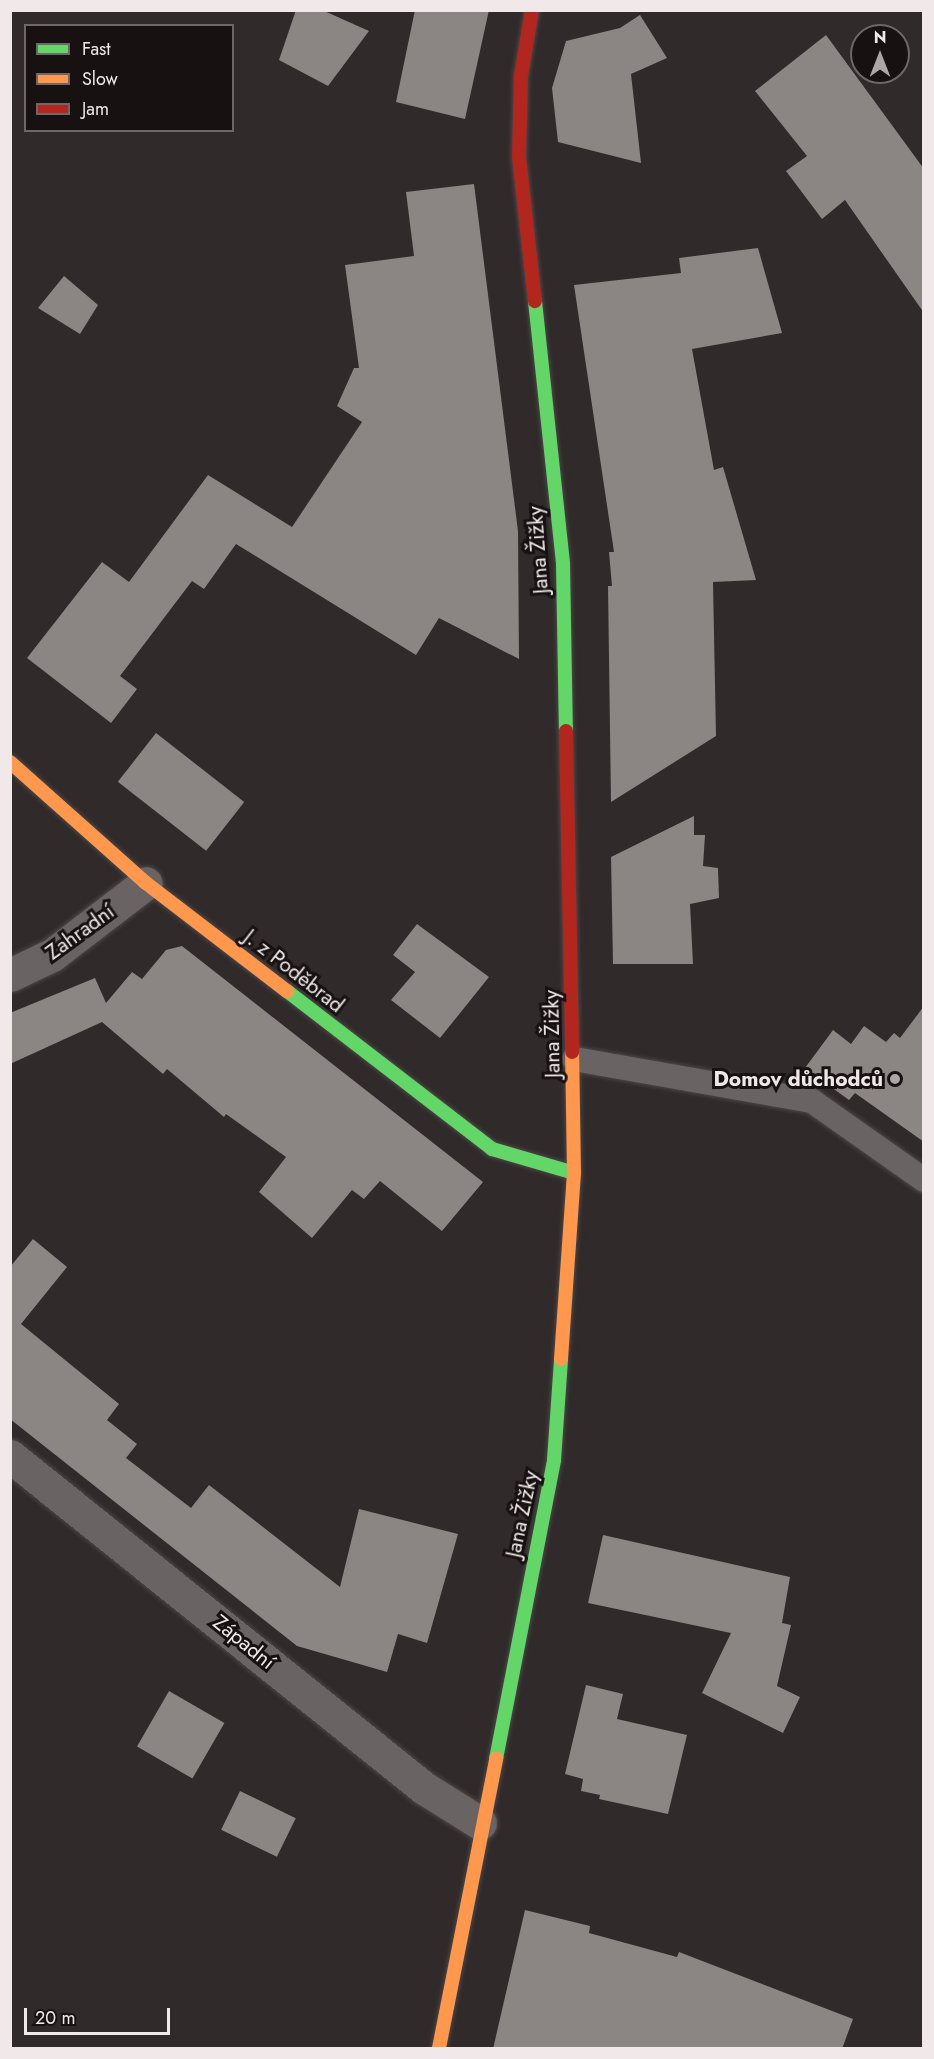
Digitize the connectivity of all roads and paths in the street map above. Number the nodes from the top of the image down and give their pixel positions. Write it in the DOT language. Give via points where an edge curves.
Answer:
graph roads {
  1 [pos="532,10"];
  2 [pos="10,762"];
  3 [pos="146,883"];
  4 [pos="10,975"];
  5 [pos="574,1059"];
  6 [pos="574,1173"];
  7 [pos="924,1180"];
  8 [pos="10,1456"];
  9 [pos="480,1823"];
  10 [pos="439,2049"];
  1 -- 5 [label="street, Jana Žižky" via="521,76 519,157 562,564"];
  2 -- 3 [label="street, J. z Poděbrad"];
  3 -- 4 [label="street, Zahradní" via="52,955"];
  3 -- 6 [label="street, J. z Poděbrad" via="492,1149"];
  5 -- 6 [label="street, Jana Žižky"];
  5 -- 7 [label="lane" via="812,1101"];
  6 -- 9 [label="street, Jana Žižky" via="554,1460"];
  8 -- 9 [label="street, Západní" via="424,1788"];
  9 -- 10 [label="street, Jana Žižky"];
}
